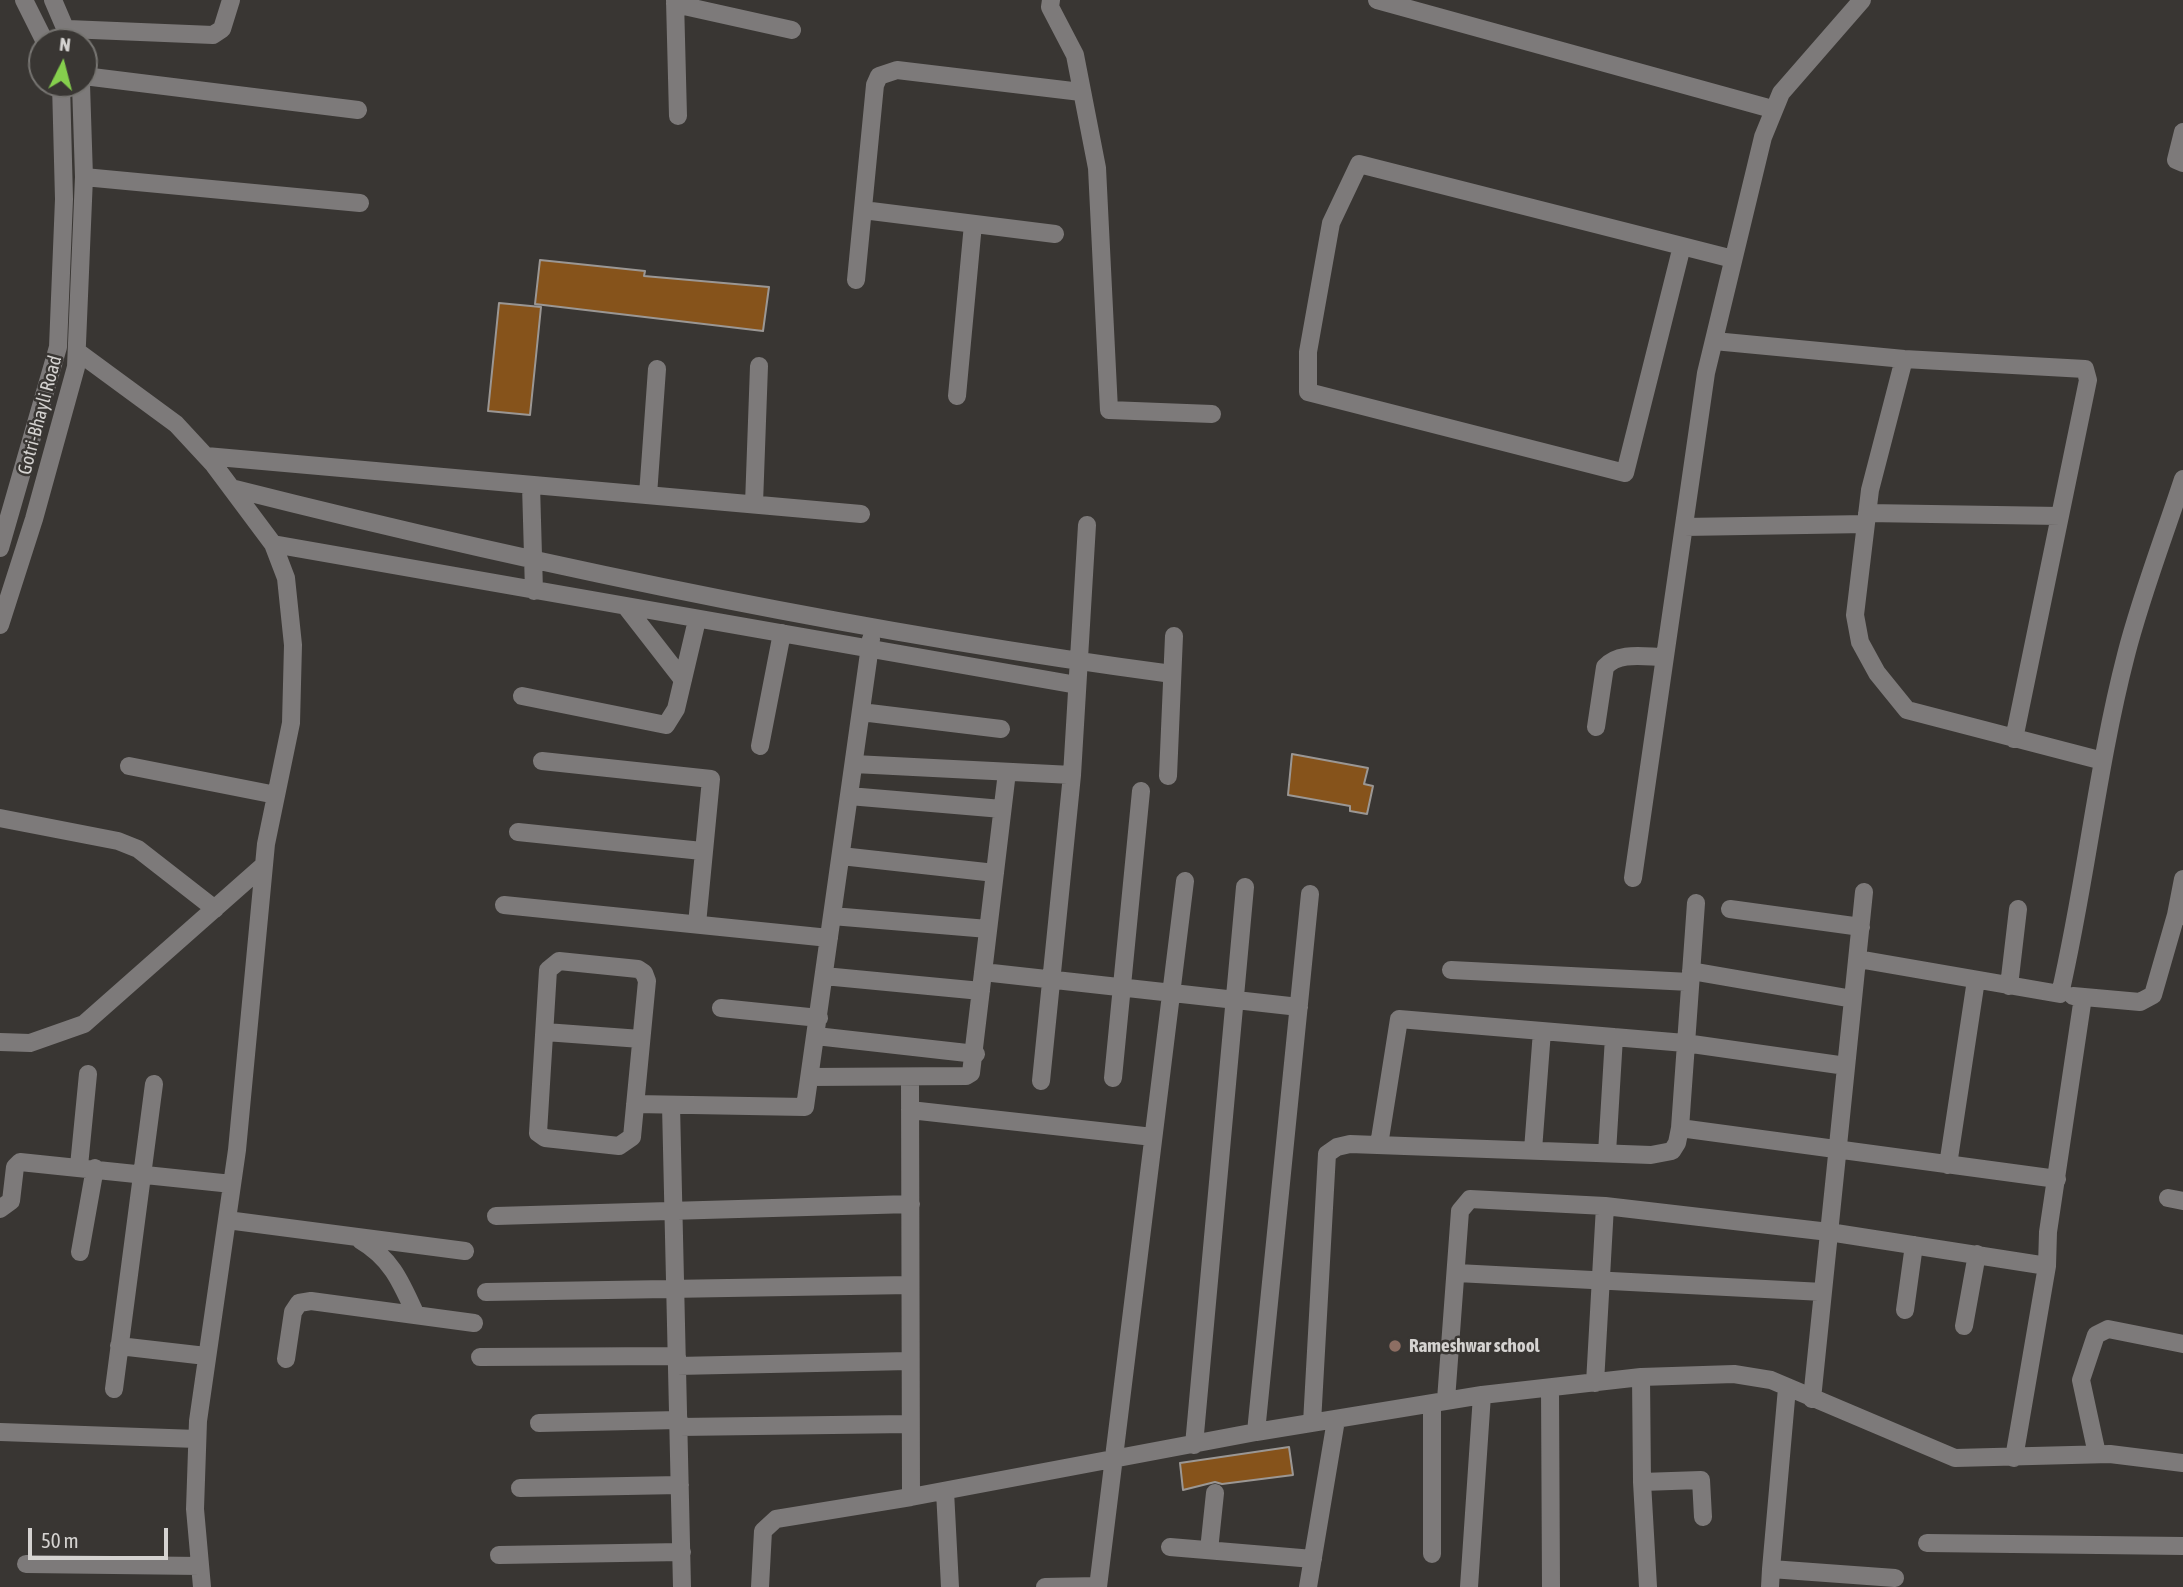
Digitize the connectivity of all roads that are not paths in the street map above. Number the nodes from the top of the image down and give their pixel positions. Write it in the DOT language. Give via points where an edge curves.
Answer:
graph roads {
  1 [pos="24,0"];
  2 [pos="52,0"];
  3 [pos="231,0"];
  4 [pos="1051,0"];
  5 [pos="1377,0"];
  6 [pos="1861,0"];
  7 [pos="675,2"];
  8 [pos="734,8"];
  9 [pos="38,28"];
  10 [pos="65,28"];
  11 [pos="792,30"];
  12 [pos="98,36"];
  13 [pos="98,78"];
  14 [pos="1082,92"];
  15 [pos="61,98"];
  16 [pos="81,98"];
  17 [pos="1772,109"];
  18 [pos="358,110"];
  19 [pos="678,116"];
  20 [pos="2183,132"];
  21 [pos="2183,163"];
  22 [pos="84,177"];
  23 [pos="360,203"];
  24 [pos="863,210"];
  25 [pos="973,224"];
  26 [pos="1055,234"];
  27 [pos="1682,246"];
  28 [pos="1733,259"];
  29 [pos="856,280"];
  30 [pos="1714,341"];
  31 [pos="78,352"];
  32 [pos="1904,359"];
  33 [pos="759,366"];
  34 [pos="657,369"];
  35 [pos="957,396"];
  36 [pos="1212,414"];
  37 [pos="206,456"];
  38 [pos="2183,479"];
  39 [pos="531,485"];
  40 [pos="231,488"];
  41 [pos="648,495"];
  42 [pos="754,505"];
  43 [pos="861,514"];
  44 [pos="2060,516"];
  45 [pos="1867,518"];
  46 [pos="1087,525"];
  47 [pos="1684,527"];
  48 [pos="273,544"];
  49 [pos="0,548"];
  50 [pos="533,559"];
  51 [pos="534,591"];
  52 [pos="626,608"];
  53 [pos="697,620"];
  54 [pos="0,625"];
  55 [pos="873,625"];
  56 [pos="782,633"];
  57 [pos="1174,636"];
  58 [pos="870,650"];
  59 [pos="1665,657"];
  60 [pos="1079,662"];
  61 [pos="1172,674"];
  62 [pos="683,680"];
  63 [pos="1077,685"];
  64 [pos="522,696"];
  65 [pos="861,712"];
  66 [pos="1596,727"];
  67 [pos="1001,729"];
  68 [pos="2014,739"];
  69 [pos="760,746"];
  70 [pos="542,761"];
  71 [pos="2103,761"];
  72 [pos="854,764"];
  73 [pos="129,766"];
  74 [pos="1006,772"];
  75 [pos="1072,775"];
  76 [pos="1168,776"];
  77 [pos="1141,791"];
  78 [pos="276,795"];
  79 [pos="849,796"];
  80 [pos="1002,809"];
  81 [pos="0,818"];
  82 [pos="518,832"];
  83 [pos="702,851"];
  84 [pos="841,856"];
  85 [pos="264,865"];
  86 [pos="995,873"];
  87 [pos="1633,878"];
  88 [pos="2183,879"];
  89 [pos="1185,881"];
  90 [pos="1245,887"];
  91 [pos="1864,892"];
  92 [pos="1310,894"];
  93 [pos="1696,902"];
  94 [pos="504,905"];
  95 [pos="215,909"];
  96 [pos="1730,909"];
  97 [pos="2018,909"];
  98 [pos="832,916"];
  99 [pos="2180,916"];
  100 [pos="697,924"];
  101 [pos="1861,927"];
  102 [pos="988,929"];
  103 [pos="829,938"];
  104 [pos="1857,959"];
  105 [pos="1451,970"];
  106 [pos="983,972"];
  107 [pos="824,976"];
  108 [pos="1690,977"];
  109 [pos="1053,980"];
  110 [pos="1976,980"];
  111 [pos="2010,986"];
  112 [pos="1119,987"];
  113 [pos="981,992"];
  114 [pos="1171,993"];
  115 [pos="2060,994"];
  116 [pos="2083,997"];
  117 [pos="1853,999"];
  118 [pos="1234,1000"];
  119 [pos="1299,1007"];
  120 [pos="721,1008"];
  121 [pos="819,1018"];
  122 [pos="1542,1031"];
  123 [pos="544,1032"];
  124 [pos="816,1037"];
  125 [pos="1614,1037"];
  126 [pos="641,1040"];
  127 [pos="0,1042"];
  128 [pos="1685,1043"];
  129 [pos="976,1054"];
  130 [pos="1846,1066"];
  131 [pos="88,1074"];
  132 [pos="810,1077"];
  133 [pos="1113,1078"];
  134 [pos="911,1079"];
  135 [pos="1041,1081"];
  136 [pos="154,1084"];
  137 [pos="635,1104"];
  138 [pos="671,1105"];
  139 [pos="911,1110"];
  140 [pos="1680,1128"];
  141 [pos="1153,1137"];
  142 [pos="1379,1145"];
  143 [pos="1533,1150"];
  144 [pos="1838,1150"];
  145 [pos="1607,1153"];
  146 [pos="1948,1165"];
  147 [pos="87,1167"];
  148 [pos="141,1173"];
  149 [pos="2057,1179"];
  150 [pos="232,1184"];
  151 [pos="911,1204"];
  152 [pos="1605,1206"];
  153 [pos="0,1209"];
  154 [pos="673,1212"];
  155 [pos="496,1216"];
  156 [pos="227,1220"];
  157 [pos="1829,1232"];
  158 [pos="354,1237"];
  159 [pos="1914,1245"];
  160 [pos="465,1251"];
  161 [pos="80,1252"];
  162 [pos="1977,1254"];
  163 [pos="2048,1266"];
  164 [pos="1457,1273"];
  165 [pos="1600,1280"];
  166 [pos="910,1284"];
  167 [pos="676,1289"];
  168 [pos="486,1292"];
  169 [pos="1823,1292"];
  170 [pos="1905,1310"];
  171 [pos="415,1313"];
  172 [pos="474,1323"];
  173 [pos="1964,1326"];
  174 [pos="2183,1344"];
  175 [pos="119,1346"];
  176 [pos="206,1356"];
  177 [pos="480,1357"];
  178 [pos="286,1359"];
  179 [pos="677,1361"];
  180 [pos="909,1361"];
  181 [pos="1641,1377"];
  182 [pos="1595,1383"];
  183 [pos="1550,1388"];
  184 [pos="1787,1388"];
  185 [pos="114,1389"];
  186 [pos="1482,1395"];
  187 [pos="1812,1399"];
  188 [pos="1439,1401"];
  189 [pos="1336,1420"];
  190 [pos="539,1423"];
  191 [pos="1312,1423"];
  192 [pos="679,1424"];
  193 [pos="909,1424"];
  194 [pos="0,1432"];
  195 [pos="1256,1432"];
  196 [pos="197,1439"];
  197 [pos="1194,1445"];
  198 [pos="2097,1454"];
  199 [pos="2014,1458"];
  200 [pos="1112,1460"];
  201 [pos="2183,1463"];
  202 [pos="1642,1482"];
  203 [pos="680,1485"];
  204 [pos="520,1488"];
  205 [pos="945,1491"];
  206 [pos="1216,1493"];
  207 [pos="911,1497"];
  208 [pos="1703,1517"];
  209 [pos="1927,1543"];
  210 [pos="2183,1546"];
  211 [pos="1170,1547"];
  212 [pos="1209,1550"];
  213 [pos="682,1552"];
  214 [pos="1432,1554"];
  215 [pos="499,1555"];
  216 [pos="1313,1559"];
  217 [pos="26,1564"];
  218 [pos="200,1566"];
  219 [pos="1771,1578"];
  220 [pos="1895,1578"];
  221 [pos="202,1587"];
  222 [pos="682,1587"];
  223 [pos="760,1587"];
  224 [pos="950,1587"];
  225 [pos="1045,1587"];
  226 [pos="1098,1587"];
  227 [pos="1308,1587"];
  228 [pos="1469,1587"];
  229 [pos="1551,1587"];
  230 [pos="1648,1587"];
  1 -- 9 [label="street"];
  2 -- 10 [label="street"];
  3 -- 12 [label="street" via="222,29 213,35"];
  4 -- 14 [label="street" via="1050,7 1075,55"];
  5 -- 17 [label="street"];
  6 -- 17 [label="street"];
  7 -- 8 [label="street"];
  7 -- 19 [label="street"];
  8 -- 11 [label="street"];
  13 -- 18 [label="street"];
  14 -- 24 [label="street" via="887,71 875,85"];
  14 -- 36 [label="street" via="1097,168 1109,410"];
  15 -- 49 [label="street, Gotri-Bhayli Road" via="64,200 58,347"];
  16 -- 22 [label="street, Gotri-Bhayli Road"];
  17 -- 28 [label="street"];
  20 -- 21 [label="street" via="2176,160"];
  22 -- 23 [label="street"];
  22 -- 31 [label="street, Gotri-Bhayli Road"];
  24 -- 25 [label="street"];
  24 -- 29 [label="street"];
  25 -- 26 [label="street"];
  25 -- 35 [label="street"];
  27 -- 27 [label="street" via="1359,164 1331,223 1308,352 1308,392 1625,473"];
  27 -- 28 [label="street"];
  28 -- 30 [label="street"];
  30 -- 32 [label="street"];
  30 -- 47 [label="street"];
  31 -- 37 [label="street" via="176,424"];
  31 -- 54 [label="street, Gotri-Bhayli Road" via="34,519"];
  32 -- 44 [label="street" via="2085,369 2088,380"];
  32 -- 45 [label="street" via="1876,457"];
  33 -- 42 [label="street"];
  34 -- 41 [label="street"];
  37 -- 39 [label="street"];
  37 -- 40 [label="street"];
  38 -- 71 [label="street" via="2126,654"];
  39 -- 41 [label="street"];
  39 -- 50 [label="street"];
  40 -- 48 [label="street"];
  40 -- 50 [label="street" via="457,545"];
  41 -- 42 [label="street"];
  42 -- 43 [label="street"];
  44 -- 45 [label="street"];
  44 -- 68 [label="street"];
  45 -- 47 [label="street"];
  45 -- 68 [label="street" via="1856,629 1877,673 1908,710"];
  46 -- 60 [label="street"];
  47 -- 59 [label="street"];
  48 -- 51 [label="street"];
  48 -- 78 [label="street" via="286,578 293,645 291,723"];
  50 -- 51 [label="street"];
  50 -- 55 [label="street"];
  51 -- 52 [label="street"];
  52 -- 53 [label="street"];
  52 -- 62 [label="street"];
  53 -- 56 [label="street"];
  53 -- 62 [label="street"];
  55 -- 58 [label="street"];
  55 -- 60 [label="street"];
  56 -- 58 [label="street"];
  56 -- 69 [label="street"];
  57 -- 61 [label="street"];
  58 -- 63 [label="street"];
  58 -- 65 [label="street"];
  59 -- 66 [label="street" via="1610,661 1605,667"];
  59 -- 87 [label="street"];
  60 -- 61 [label="street"];
  60 -- 63 [label="street"];
  61 -- 76 [label="street"];
  62 -- 64 [label="street" via="676,709 666,724"];
  63 -- 75 [label="street"];
  65 -- 67 [label="street"];
  65 -- 72 [label="street"];
  68 -- 71 [label="street"];
  70 -- 83 [label="street" via="711,779"];
  71 -- 115 [label="street"];
  72 -- 74 [label="street"];
  72 -- 79 [label="street"];
  73 -- 78 [label="street"];
  74 -- 75 [label="street"];
  74 -- 80 [label="street"];
  75 -- 109 [label="street"];
  77 -- 112 [label="street"];
  78 -- 85 [label="street"];
  79 -- 80 [label="street"];
  79 -- 84 [label="street"];
  80 -- 86 [label="street"];
  81 -- 95 [label="street" via="138,849"];
  82 -- 83 [label="street"];
  83 -- 100 [label="street"];
  84 -- 86 [label="street"];
  84 -- 98 [label="street"];
  85 -- 95 [label="street"];
  85 -- 150 [label="street"];
  86 -- 102 [label="street"];
  88 -- 99 [label="street"];
  89 -- 114 [label="street"];
  90 -- 118 [label="street"];
  91 -- 101 [label="street"];
  92 -- 119 [label="street"];
  93 -- 108 [label="street"];
  94 -- 100 [label="street"];
  95 -- 127 [label="street" via="84,1024 30,1042"];
  96 -- 101 [label="street"];
  97 -- 111 [label="street"];
  98 -- 102 [label="street"];
  98 -- 103 [label="street"];
  99 -- 116 [label="street" via="2148,1000"];
  100 -- 103 [label="street"];
  101 -- 104 [label="street"];
  102 -- 106 [label="street"];
  103 -- 107 [label="street"];
  104 -- 110 [label="street"];
  104 -- 117 [label="street"];
  105 -- 108 [label="street"];
  106 -- 109 [label="street"];
  106 -- 113 [label="street"];
  107 -- 113 [label="street"];
  107 -- 121 [label="street"];
  108 -- 117 [label="street"];
  108 -- 128 [label="street"];
  109 -- 112 [label="street"];
  109 -- 135 [label="street"];
  110 -- 111 [label="street"];
  110 -- 146 [label="street"];
  111 -- 115 [label="street"];
  112 -- 114 [label="street"];
  112 -- 133 [label="street"];
  113 -- 129 [label="street"];
  114 -- 118 [label="street"];
  114 -- 141 [label="street"];
  115 -- 116 [label="street"];
  116 -- 149 [label="street"];
  117 -- 130 [label="street"];
  118 -- 119 [label="street"];
  118 -- 197 [label="street"];
  119 -- 195 [label="street"];
  120 -- 121 [label="street"];
  121 -- 124 [label="street"];
  122 -- 125 [label="street"];
  122 -- 142 [label="street" via="1399,1019"];
  122 -- 143 [label="street"];
  123 -- 126 [label="street"];
  123 -- 126 [label="street" via="548,970 559,961 644,973"];
  123 -- 137 [label="street" via="538,1133 545,1138 619,1146 632,1137"];
  124 -- 129 [label="street"];
  124 -- 132 [label="street"];
  125 -- 128 [label="street"];
  125 -- 145 [label="street"];
  126 -- 137 [label="street"];
  128 -- 130 [label="street"];
  128 -- 140 [label="street"];
  129 -- 134 [label="street" via="966,1076"];
  130 -- 144 [label="street"];
  131 -- 147 [label="street"];
  132 -- 134 [label="street"];
  132 -- 138 [label="street" via="805,1107"];
  134 -- 139 [label="street"];
  136 -- 148 [label="street"];
  137 -- 138 [label="street"];
  138 -- 154 [label="street"];
  139 -- 141 [label="street"];
  139 -- 151 [label="street"];
  140 -- 144 [label="street"];
  140 -- 145 [label="street" via="1672,1151"];
  141 -- 200 [label="street"];
  142 -- 143 [label="street"];
  142 -- 191 [label="street" via="1337,1147 1327,1154"];
  143 -- 145 [label="street"];
  144 -- 146 [label="street"];
  144 -- 157 [label="street"];
  146 -- 149 [label="street"];
  147 -- 148 [label="street"];
  147 -- 153 [label="street" via="20,1162 15,1167 11,1201"];
  147 -- 161 [label="street"];
  148 -- 150 [label="street"];
  148 -- 175 [label="street"];
  149 -- 163 [label="street"];
  150 -- 156 [label="street"];
  151 -- 154 [label="street"];
  151 -- 166 [label="street"];
  152 -- 157 [label="street"];
  152 -- 164 [label="street" via="1470,1199 1461,1211"];
  152 -- 165 [label="street"];
  154 -- 155 [label="street"];
  154 -- 167 [label="street"];
  156 -- 158 [label="street"];
  156 -- 176 [label="street"];
  157 -- 159 [label="street"];
  157 -- 169 [label="street"];
  158 -- 160 [label="street"];
  158 -- 171 [label="street" via="378,1251 395,1270"];
  159 -- 162 [label="street"];
  159 -- 170 [label="street"];
  162 -- 163 [label="street"];
  162 -- 173 [label="street"];
  163 -- 199 [label="street"];
  164 -- 165 [label="street"];
  164 -- 188 [label="street"];
  165 -- 169 [label="street"];
  165 -- 182 [label="street"];
  166 -- 167 [label="street"];
  166 -- 180 [label="street"];
  167 -- 168 [label="street"];
  167 -- 179 [label="street"];
  169 -- 187 [label="street"];
  171 -- 172 [label="street"];
  171 -- 178 [label="street" via="299,1303 293,1312"];
  174 -- 198 [label="street" via="2108,1329 2096,1335 2081,1380"];
  175 -- 176 [label="street"];
  175 -- 185 [label="street"];
  176 -- 196 [label="street"];
  177 -- 179 [label="street"];
  179 -- 180 [label="street"];
  179 -- 192 [label="street"];
  180 -- 193 [label="street"];
  181 -- 182 [label="street"];
  181 -- 184 [label="street" via="1734,1374 1771,1380"];
  181 -- 202 [label="street"];
  182 -- 183 [label="street"];
  183 -- 186 [label="street"];
  183 -- 229 [label="street"];
  184 -- 187 [label="street"];
  184 -- 219 [label="street"];
  186 -- 188 [label="street"];
  186 -- 228 [label="street"];
  187 -- 199 [label="street" via="1945,1456"];
  188 -- 189 [label="street"];
  188 -- 214 [label="street"];
  189 -- 191 [label="street"];
  189 -- 216 [label="street"];
  190 -- 192 [label="street"];
  191 -- 195 [label="street"];
  192 -- 193 [label="street"];
  192 -- 203 [label="street"];
  193 -- 207 [label="street"];
  194 -- 196 [label="street"];
  195 -- 197 [label="street"];
  196 -- 218 [label="street" via="195,1508"];
  197 -- 200 [label="street"];
  198 -- 199 [label="street"];
  198 -- 201 [label="street"];
  200 -- 205 [label="street"];
  200 -- 226 [label="street"];
  202 -- 208 [label="street" via="1701,1480"];
  202 -- 230 [label="street"];
  203 -- 204 [label="street"];
  203 -- 213 [label="street"];
  205 -- 207 [label="street"];
  205 -- 224 [label="street"];
  206 -- 212 [label="street"];
  207 -- 223 [label="street" via="776,1519 763,1531"];
  209 -- 210 [label="street"];
  211 -- 212 [label="street"];
  212 -- 216 [label="street"];
  213 -- 215 [label="street"];
  213 -- 222 [label="street"];
  216 -- 227 [label="street"];
  217 -- 218 [label="street"];
  218 -- 221 [label="street"];
  219 -- 220 [label="street"];
  225 -- 226 [label="street"];
}
